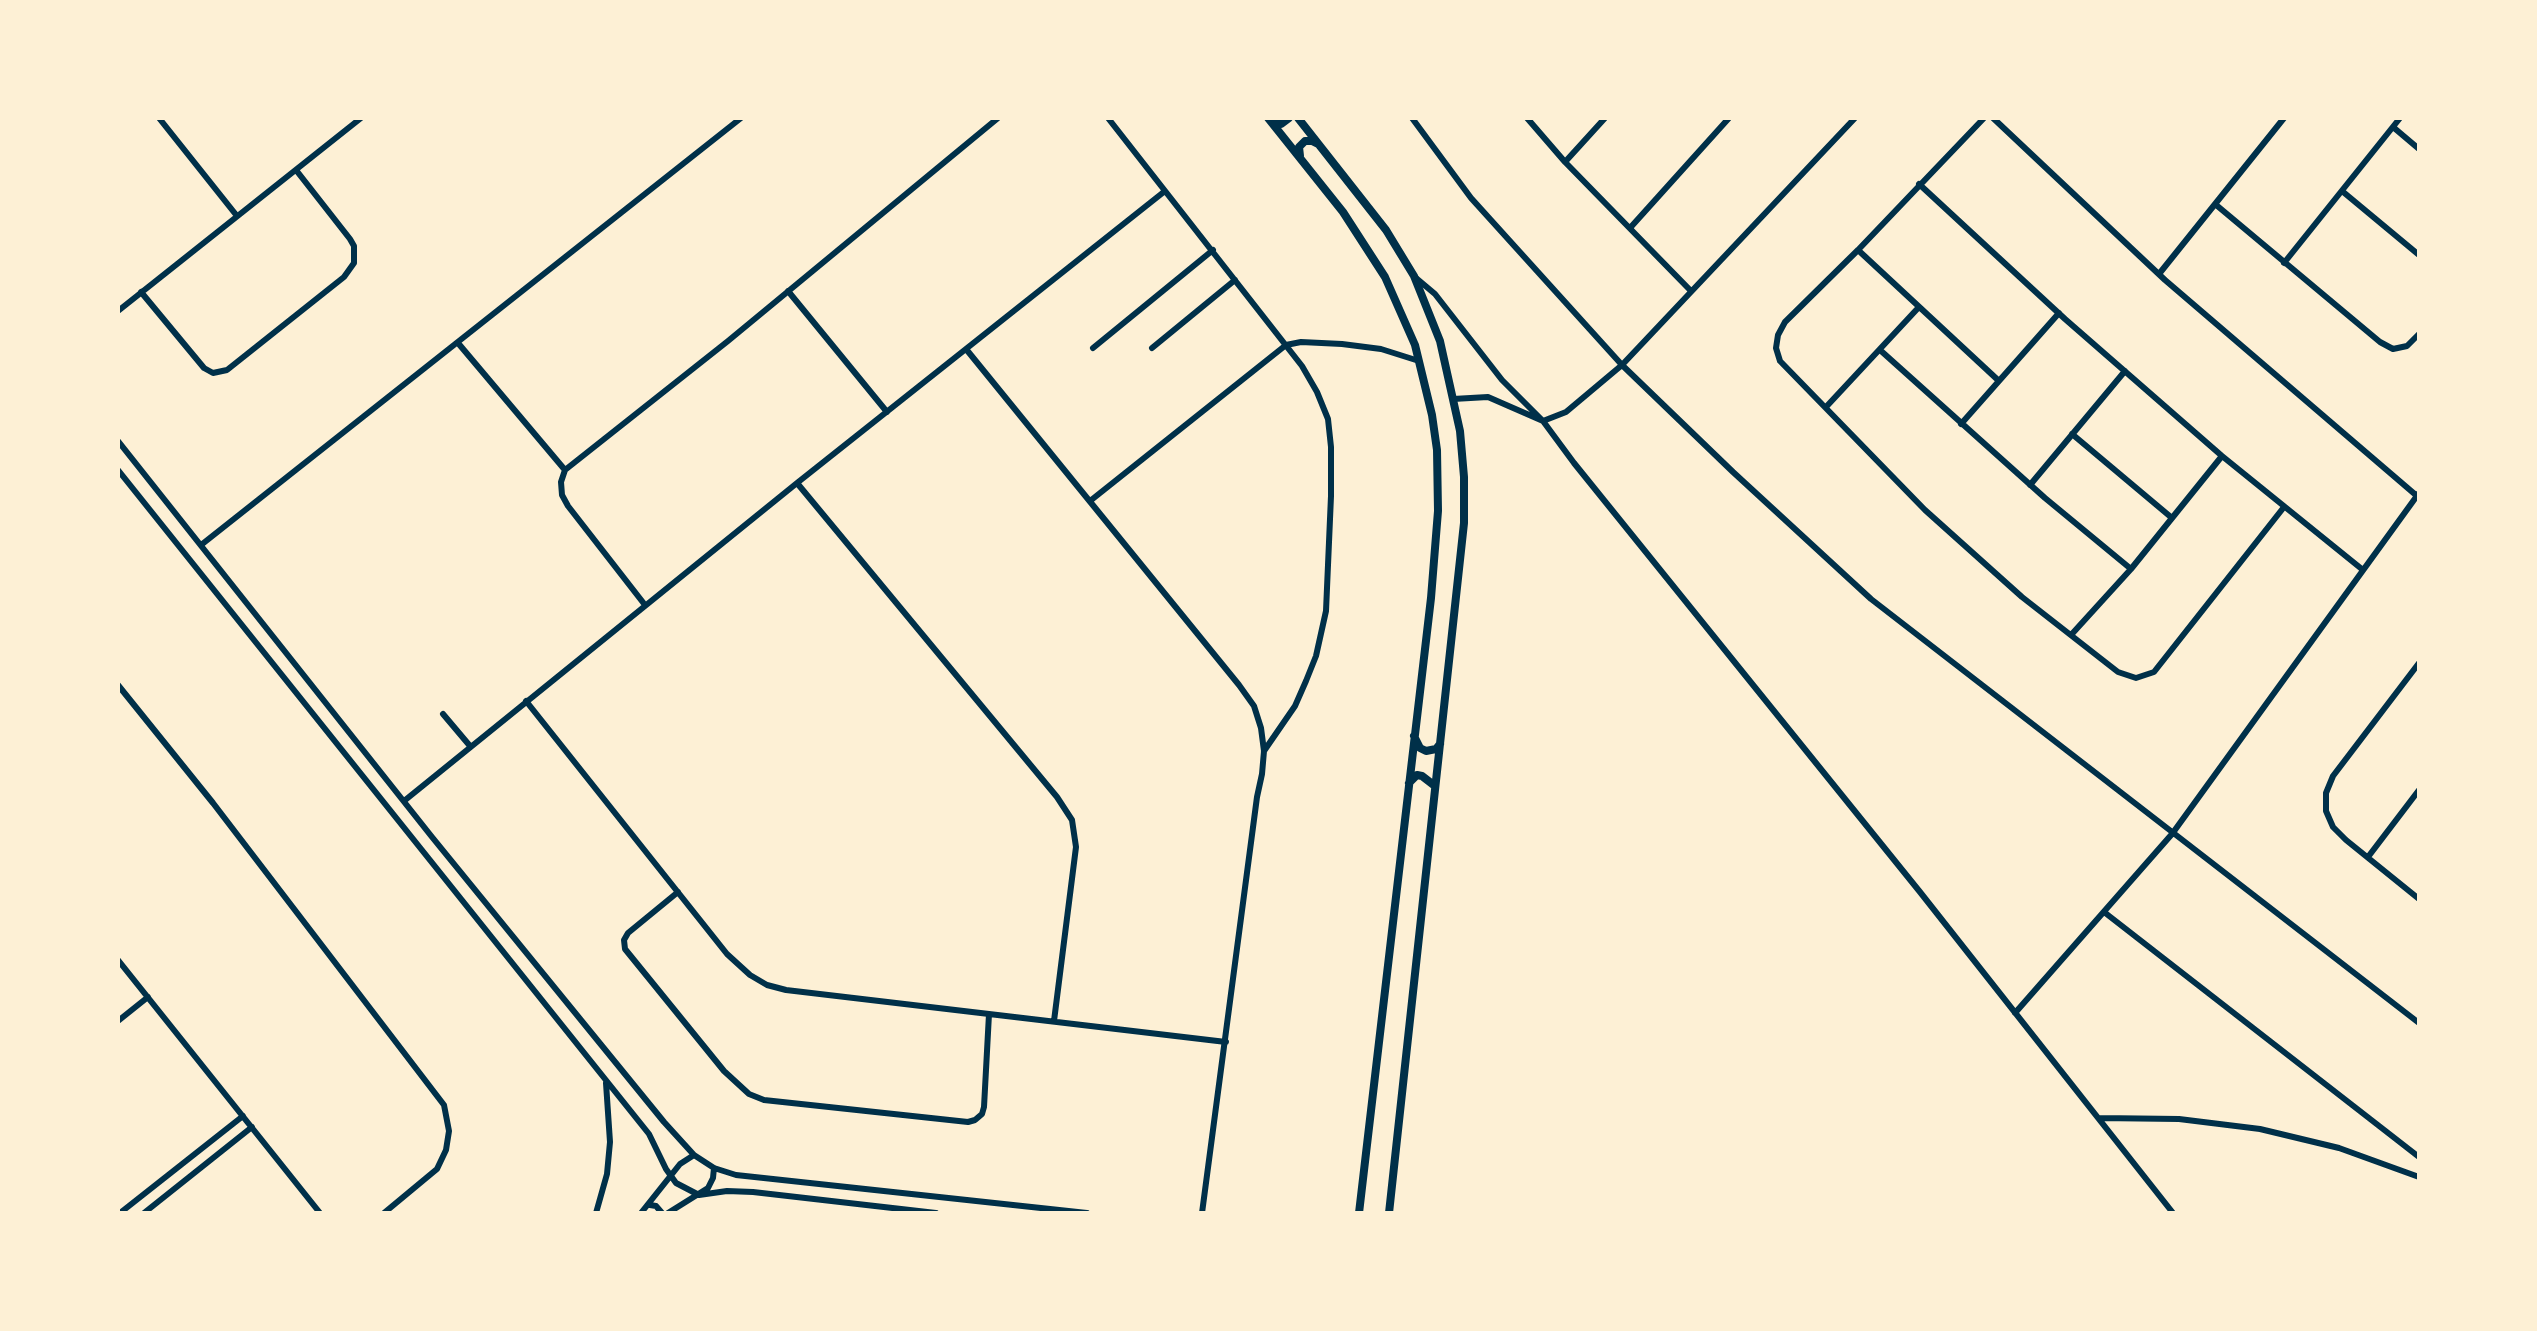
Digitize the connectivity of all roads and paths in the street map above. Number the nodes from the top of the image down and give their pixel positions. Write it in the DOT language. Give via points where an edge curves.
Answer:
graph roads {
  1 [pos="159,118"];
  2 [pos="361,118"];
  3 [pos="741,118"];
  4 [pos="998,118"];
  5 [pos="1108,118"];
  6 [pos="1268,118"];
  7 [pos="1289,118"];
  8 [pos="1298,118"];
  9 [pos="1412,118"];
  10 [pos="1527,118"];
  11 [pos="1605,118"];
  12 [pos="1729,118"];
  13 [pos="1855,118"];
  14 [pos="1984,118"];
  15 [pos="1993,118"];
  16 [pos="2284,118"];
  17 [pos="2400,118"];
  18 [pos="2393,127"];
  19 [pos="1321,147"];
  20 [pos="2419,149"];
  21 [pos="1300,159"];
  22 [pos="1565,162"];
  23 [pos="296,170"];
  24 [pos="1919,184"];
  25 [pos="1165,191"];
  26 [pos="2342,191"];
  27 [pos="2215,204"];
  28 [pos="237,216"];
  29 [pos="1630,228"];
  30 [pos="1213,250"];
  31 [pos="1858,250"];
  32 [pos="2419,255"];
  33 [pos="2284,263"];
  34 [pos="2159,274"];
  35 [pos="1414,276"];
  36 [pos="1235,280"];
  37 [pos="788,291"];
  38 [pos="1691,291"];
  39 [pos="141,292"];
  40 [pos="1919,307"];
  41 [pos="118,311"];
  42 [pos="2059,313"];
  43 [pos="2419,334"];
  44 [pos="458,343"];
  45 [pos="1286,345"];
  46 [pos="1093,348"];
  47 [pos="1152,348"];
  48 [pos="966,349"];
  49 [pos="1880,350"];
  50 [pos="1419,361"];
  51 [pos="1622,365"];
  52 [pos="2125,371"];
  53 [pos="1999,381"];
  54 [pos="1453,399"];
  55 [pos="1826,407"];
  56 [pos="887,412"];
  57 [pos="1543,421"];
  58 [pos="1961,424"];
  59 [pos="2072,434"];
  60 [pos="118,441"];
  61 [pos="2222,456"];
  62 [pos="118,470"];
  63 [pos="565,470"];
  64 [pos="797,483"];
  65 [pos="2030,485"];
  66 [pos="2418,494"];
  67 [pos="1090,501"];
  68 [pos="169,505"];
  69 [pos="2284,507"];
  70 [pos="155,516"];
  71 [pos="2172,518"];
  72 [pos="201,545"];
  73 [pos="2131,569"];
  74 [pos="2363,570"];
  75 [pos="242,596"];
  76 [pos="645,605"];
  77 [pos="228,607"];
  78 [pos="2071,635"];
  79 [pos="2419,663"];
  80 [pos="118,685"];
  81 [pos="526,701"];
  82 [pos="443,714"];
  83 [pos="1414,736"];
  84 [pos="1440,744"];
  85 [pos="470,746"];
  86 [pos="1264,751"];
  87 [pos="373,762"];
  88 [pos="360,772"];
  89 [pos="1409,783"];
  90 [pos="1435,787"];
  91 [pos="2418,792"];
  92 [pos="404,801"];
  93 [pos="2172,834"];
  94 [pos="432,837"];
  95 [pos="420,847"];
  96 [pos="2368,857"];
  97 [pos="678,892"];
  98 [pos="2419,899"];
  99 [pos="2104,912"];
  100 [pos="118,960"];
  101 [pos="148,997"];
  102 [pos="2015,1013"];
  103 [pos="989,1014"];
  104 [pos="118,1021"];
  105 [pos="1054,1021"];
  106 [pos="2419,1023"];
  107 [pos="1226,1042"];
  108 [pos="605,1079"];
  109 [pos="243,1116"];
  110 [pos="2098,1118"];
  111 [pos="664,1122"];
  112 [pos="252,1127"];
  113 [pos="649,1134"];
  114 [pos="694,1155"];
  115 [pos="2419,1157"];
  116 [pos="714,1168"];
  117 [pos="748,1176"];
  118 [pos="671,1177"];
  119 [pos="2419,1177"];
  120 [pos="746,1192"];
  121 [pos="699,1195"];
  122 [pos="999,1204"];
  123 [pos="649,1205"];
  124 [pos="1017,1206"];
  125 [pos="120,1213"];
  126 [pos="144,1213"];
  127 [pos="320,1213"];
  128 [pos="384,1213"];
  129 [pos="596,1213"];
  130 [pos="641,1213"];
  131 [pos="665,1213"];
  132 [pos="936,1213"];
  133 [pos="1003,1213"];
  134 [pos="1012,1213"];
  135 [pos="1087,1213"];
  136 [pos="1202,1213"];
  137 [pos="1359,1213"];
  138 [pos="1389,1213"];
  139 [pos="2173,1213"];
  1 -- 28 [label="street"];
  2 -- 23 [label="street"];
  3 -- 44 [label="street"];
  4 -- 37 [label="street"];
  5 -- 25 [label="street"];
  6 -- 7 [label="street" via="1281,124"];
  6 -- 21 [label="street"];
  8 -- 19 [label="street"];
  9 -- 51 [label="street" via="1471,198"];
  10 -- 22 [label="street"];
  11 -- 22 [label="street"];
  12 -- 29 [label="street"];
  13 -- 38 [label="street"];
  14 -- 24 [label="street"];
  15 -- 34 [label="street"];
  16 -- 27 [label="street"];
  17 -- 18 [label="street"];
  18 -- 20 [label="street"];
  18 -- 26 [label="street"];
  19 -- 21 [label="street" via="1305,141 1299,147"];
  19 -- 35 [label="street" via="1386,230"];
  21 -- 50 [label="street" via="1379,266"];
  22 -- 29 [label="street"];
  23 -- 28 [label="street"];
  23 -- 39 [label="street" via="350,239 354,263 344,277 227,370 218,374 204,368"];
  24 -- 31 [label="street"];
  24 -- 42 [label="street"];
  25 -- 30 [label="street"];
  25 -- 48 [label="street"];
  26 -- 32 [label="street"];
  26 -- 33 [label="street"];
  27 -- 33 [label="street"];
  27 -- 34 [label="street"];
  28 -- 39 [label="street"];
  29 -- 38 [label="street"];
  30 -- 36 [label="street"];
  30 -- 46 [label="street"];
  31 -- 40 [label="street"];
  31 -- 55 [label="street" via="1778,335 1780,361"];
  33 -- 43 [label="street" via="2393,349 2407,346"];
  34 -- 66 [label="street"];
  35 -- 54 [label="street" via="1440,341"];
  35 -- 57 [label="street"];
  36 -- 45 [label="street"];
  36 -- 47 [label="street"];
  37 -- 56 [label="street"];
  37 -- 63 [label="street"];
  38 -- 51 [label="street"];
  39 -- 41 [label="street"];
  40 -- 49 [label="street"];
  40 -- 53 [label="street"];
  42 -- 52 [label="street"];
  42 -- 53 [label="street"];
  44 -- 63 [label="street"];
  44 -- 72 [label="street"];
  45 -- 50 [label="street" via="1342,344"];
  45 -- 67 [label="street"];
  45 -- 86 [label="street" via="1328,419 1326,611 1316,656 1295,706"];
  48 -- 56 [label="street"];
  48 -- 67 [label="street"];
  49 -- 55 [label="street"];
  49 -- 58 [label="street"];
  50 -- 83 [label="street" via="1432,415 1438,486"];
  51 -- 57 [label="street" via="1566,412"];
  51 -- 93 [label="street" via="1871,599"];
  52 -- 59 [label="street"];
  52 -- 61 [label="street"];
  53 -- 58 [label="street"];
  54 -- 57 [label="street" via="1488,397"];
  54 -- 84 [label="street" via="1462,446 1464,523"];
  55 -- 78 [label="street" via="1925,510"];
  56 -- 64 [label="street"];
  57 -- 102 [label="street"];
  58 -- 65 [label="street"];
  59 -- 65 [label="street"];
  59 -- 71 [label="street"];
  60 -- 68 [label="street"];
  61 -- 69 [label="street"];
  61 -- 71 [label="street"];
  62 -- 70 [label="street"];
  63 -- 76 [label="street" via="562,495 568,506"];
  64 -- 76 [label="street"];
  64 -- 105 [label="street" via="1072,820 1076,847"];
  65 -- 73 [label="street"];
  66 -- 74 [label="street"];
  67 -- 86 [label="street" via="1254,706"];
  68 -- 70 [label="street"];
  68 -- 72 [label="street"];
  69 -- 74 [label="street"];
  69 -- 78 [label="street" via="2154,672 2136,678 2118,672"];
  70 -- 77 [label="street"];
  71 -- 73 [label="street"];
  72 -- 75 [label="street"];
  73 -- 78 [label="street"];
  74 -- 93 [label="street"];
  75 -- 77 [label="street"];
  75 -- 87 [label="street"];
  76 -- 81 [label="street"];
  77 -- 88 [label="street"];
  79 -- 96 [label="street" via="2333,776 2326,793 2333,827"];
  80 -- 128 [label="street" via="444,1105 449,1131 437,1169"];
  81 -- 85 [label="street"];
  81 -- 97 [label="street"];
  82 -- 85 [label="street"];
  83 -- 84 [label="street" via="1426,751"];
  83 -- 89 [label="street"];
  84 -- 90 [label="street"];
  85 -- 92 [label="street"];
  86 -- 107 [label="street"];
  87 -- 88 [label="street"];
  87 -- 92 [label="street"];
  88 -- 95 [label="street"];
  89 -- 90 [label="street" via="1417,775"];
  89 -- 137 [label="street"];
  90 -- 138 [label="street"];
  91 -- 96 [label="street"];
  92 -- 94 [label="street"];
  93 -- 99 [label="street"];
  93 -- 106 [label="street"];
  94 -- 95 [label="street"];
  94 -- 111 [label="street"];
  95 -- 108 [label="street"];
  96 -- 98 [label="street"];
  97 -- 103 [label="street" via="727,954 767,985"];
  97 -- 103 [label="street" via="628,933 625,949 724,1071 764,1100 975,1120 984,1107"];
  99 -- 102 [label="street"];
  99 -- 115 [label="street"];
  100 -- 101 [label="street"];
  101 -- 104 [label="street"];
  101 -- 109 [label="street"];
  102 -- 110 [label="street"];
  103 -- 105 [label="street"];
  105 -- 107 [label="street"];
  107 -- 136 [label="street"];
  108 -- 113 [label="street"];
  108 -- 129 [label="street" via="610,1142"];
  109 -- 112 [label="street"];
  109 -- 125 [label="street"];
  110 -- 119 [label="street" via="2179,1119 2260,1129 2339,1148"];
  110 -- 139 [label="street"];
  111 -- 113 [label="street"];
  111 -- 114 [label="street"];
  112 -- 126 [label="street"];
  112 -- 127 [label="street"];
  113 -- 118 [label="street"];
  114 -- 116 [label="street"];
  114 -- 118 [label="street"];
  116 -- 117 [label="street"];
  116 -- 121 [label="street" via="711,1183"];
  117 -- 120 [label="street" via="741,1183"];
  117 -- 122 [label="street"];
  118 -- 121 [label="street"];
  118 -- 123 [label="street"];
  120 -- 121 [label="street"];
  120 -- 132 [label="street"];
  121 -- 131 [label="street"];
  122 -- 124 [label="street"];
  122 -- 133 [label="street"];
  123 -- 130 [label="street"];
  123 -- 131 [label="street"];
  124 -- 134 [label="street"];
  124 -- 135 [label="street"];
}
